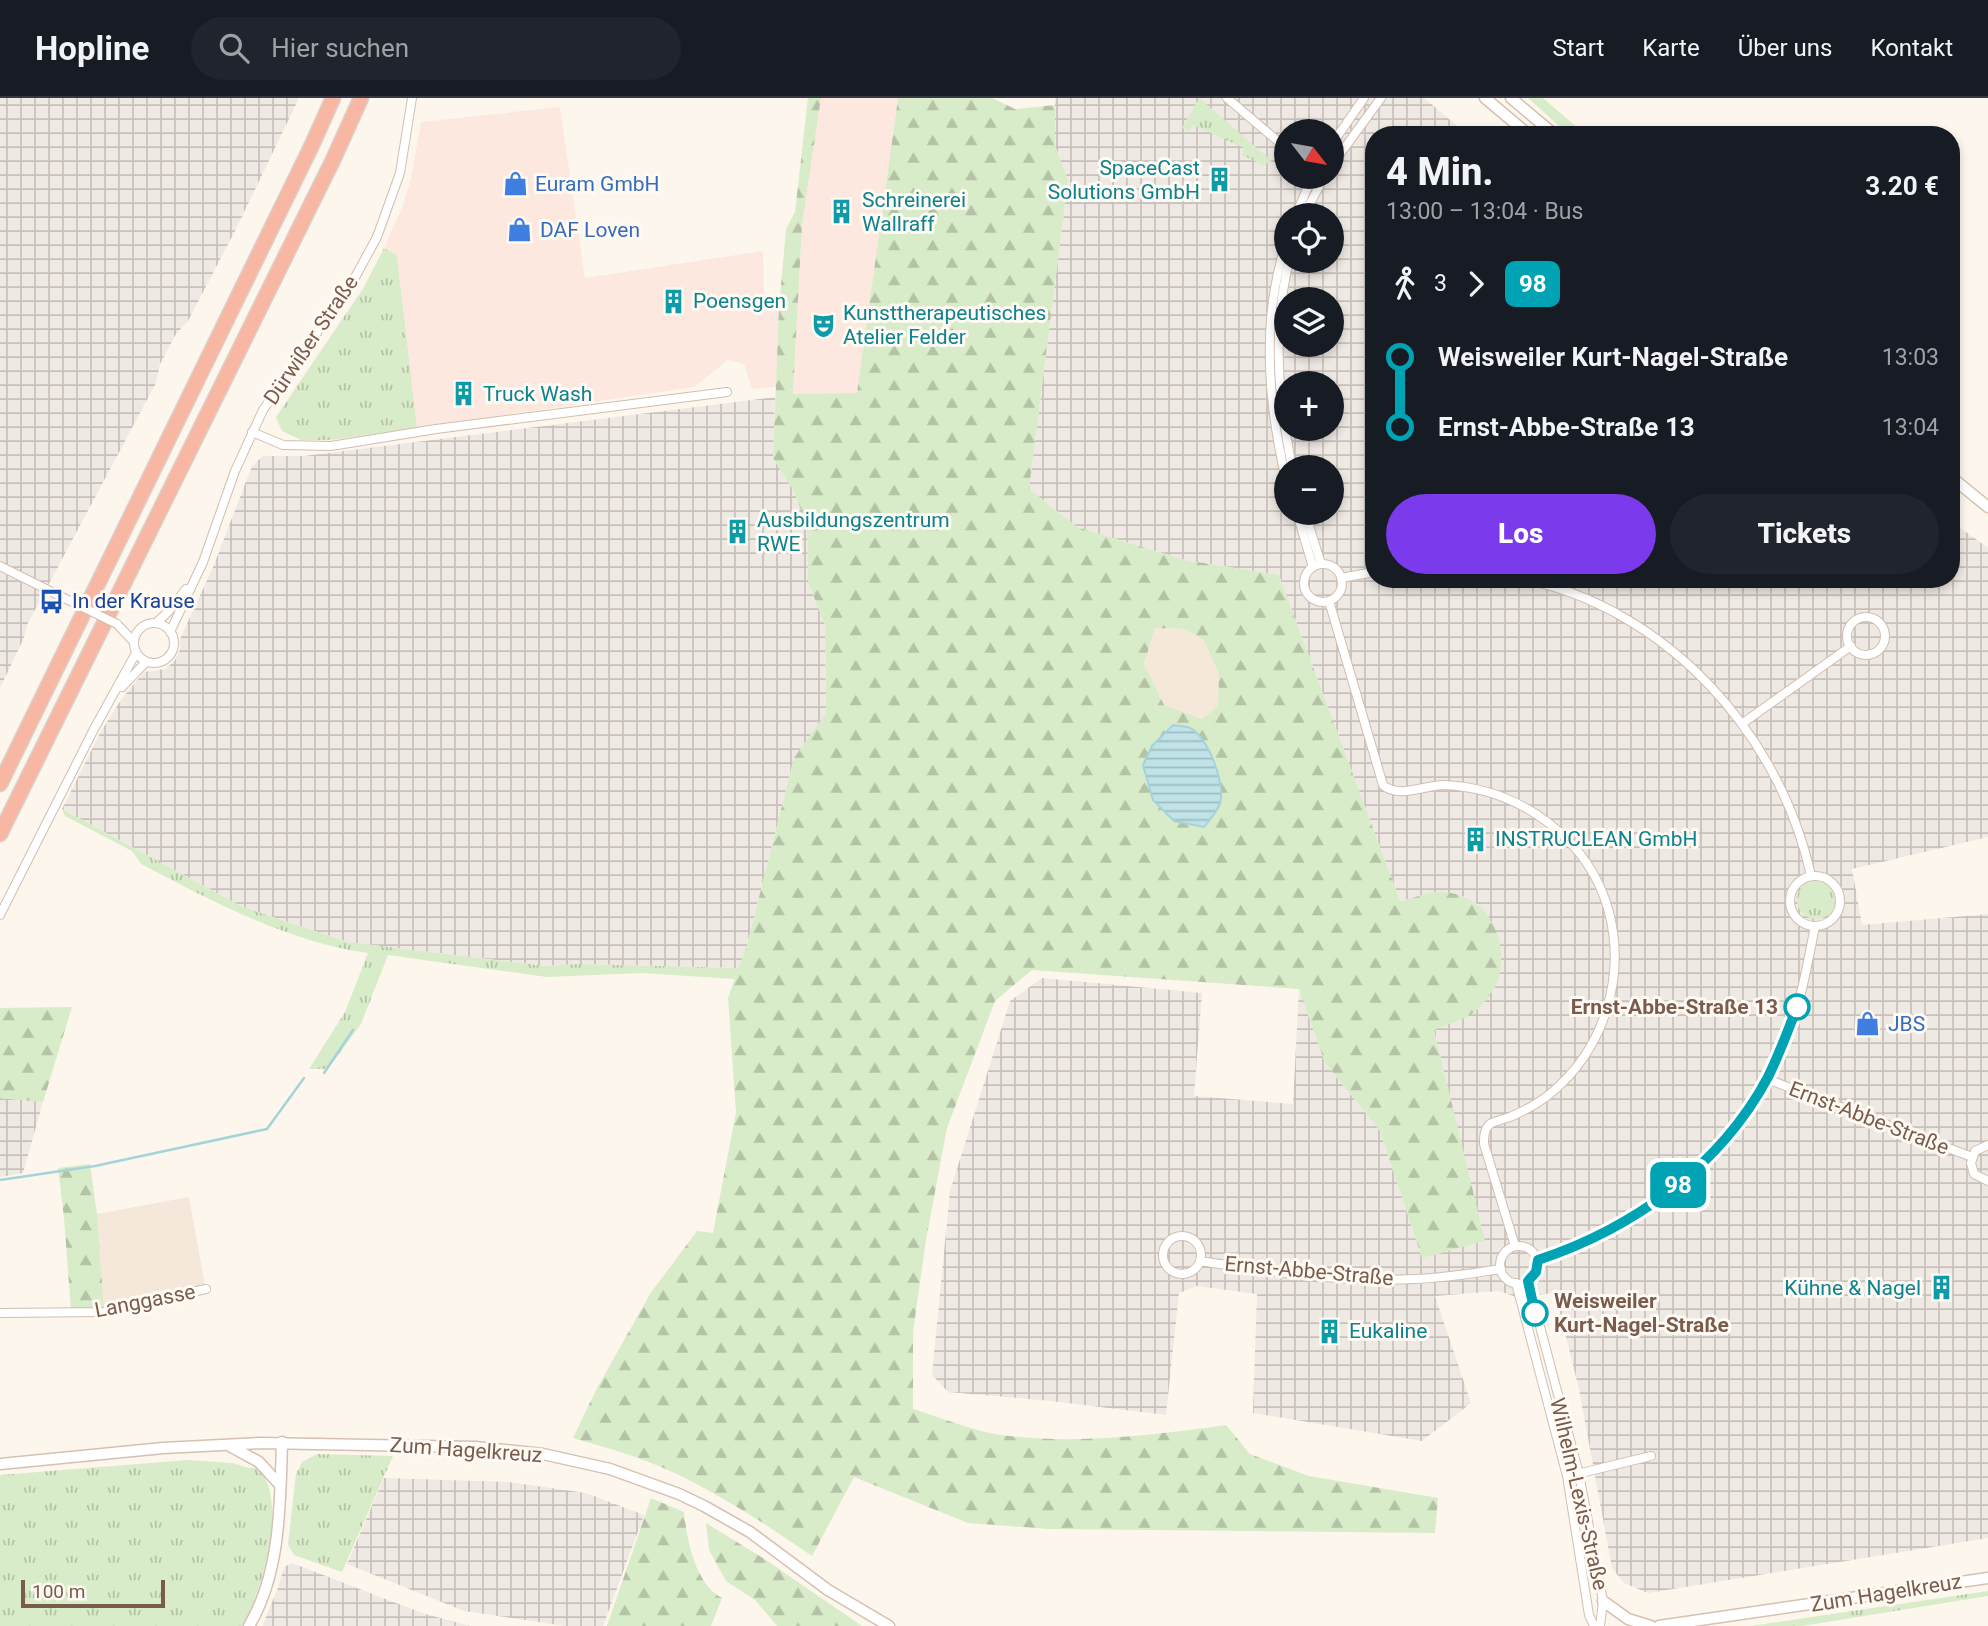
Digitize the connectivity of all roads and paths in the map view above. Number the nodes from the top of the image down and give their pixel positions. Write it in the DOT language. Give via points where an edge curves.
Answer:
graph roads {
  1 [pos="333,98"];
  2 [pos="361,98"];
  3 [pos="412,98"];
  4 [pos="1227,98"];
  5 [pos="1364,98"];
  6 [pos="1381,98"];
  7 [pos="1485,98"];
  8 [pos="1511,98"];
  9 [pos="1518,126"];
  10 [pos="1544,126"];
  11 [pos="1344,127"];
  12 [pos="1274,138"];
  13 [pos="1344,149"];
  14 [pos="1279,273"];
  15 [pos="1286,273"];
  16 [pos="727,392"];
  17 [pos="252,432"];
  18 [pos="1281,455"];
  19 [pos="1289,455"];
  20 [pos="1960,484"];
  21 [pos="1988,507"];
  22 [pos="1302,525"];
  23 [pos="1308,525"];
  24 [pos="0,566"];
  25 [pos="1317,566"];
  26 [pos="1365,574"];
  27 [pos="1341,578"];
  28 [pos="194,579"];
  29 [pos="1551,588"];
  30 [pos="1329,601"];
  31 [pos="156,624"];
  32 [pos="170,632"];
  33 [pos="133,633"];
  34 [pos="1851,646"];
  35 [pos="136,653"];
  36 [pos="146,662"];
  37 [pos="115,694"];
  38 [pos="1743,723"];
  39 [pos="0,785"];
  40 [pos="0,834"];
  41 [pos="1811,876"];
  42 [pos="0,915"];
  43 [pos="1815,926"];
  44 [pos="1767,1079"];
  45 [pos="1988,1144"];
  46 [pos="1972,1157"];
  47 [pos="1988,1181"];
  48 [pos="1515,1246"];
  49 [pos="1538,1260"];
  50 [pos="1200,1261"];
  51 [pos="1501,1269"];
  52 [pos="1528,1281"];
  53 [pos="1516,1283"];
  54 [pos="206,1289"];
  55 [pos="0,1313"];
  56 [pos="282,1443"];
  57 [pos="227,1444"];
  58 [pos="1651,1456"];
  59 [pos="0,1464"];
  60 [pos="1579,1474"];
  61 [pos="1567,1476"];
  62 [pos="279,1485"];
  63 [pos="1988,1578"];
  64 [pos="1602,1601"];
  65 [pos="249,1626"];
  66 [pos="889,1626"];
  67 [pos="1594,1626"];
  68 [pos="1600,1626"];
  69 [pos="1651,1626"];
  70 [pos="1659,1626"];
  1 -- 39 [label="highway"];
  2 -- 40 [label="highway"];
  3 -- 17 [label="street, Dürwißer Straße" via="400,173 377,237 353,281"];
  4 -- 12 [label="street"];
  5 -- 11 [label="street"];
  6 -- 13 [label="street"];
  7 -- 9 [label="main road"];
  8 -- 10 [label="main road"];
  14 -- 18 [label="street" via="1269,364"];
  15 -- 19 [label="street" via="1277,365"];
  16 -- 17 [label="street" via="331,446 283,445"];
  17 -- 28 [label="street, Dürwißer Straße"];
  20 -- 21 [label="main road"];
  22 -- 25 [label="street"];
  23 -- 25 [label="street"];
  24 -- 33 [label="street, bridge"];
  25 -- 27 [label="street" via="1332,566"];
  25 -- 30 [label="street" via="1308,570 1307,594 1316,601"];
  26 -- 27 [label="street"];
  27 -- 30 [label="street" via="1340,590"];
  28 -- 31 [label="street, Dürwißer Straße"];
  28 -- 32 [label="street, Dürwißer Straße"];
  29 -- 38 [label="street" via="1639,627 1695,671"];
  30 -- 48 [label="street" via="1383,785 1397,792 1442,785 1469,788 1527,807 1572,844 1605,899 1615,955 1614,982 1603,1024 1588,1052 1551,1093 1491,1124 1484,1135"];
  31 -- 32 [label="street"];
  31 -- 33 [label="street"];
  32 -- 36 [label="street" via="174,639 170,656"];
  33 -- 35 [label="street"];
  34 -- 34 [label="street" via="1860,654 1878,651 1885,638 1883,626 1874,618 1856,620 1849,629"];
  34 -- 38 [label="street"];
  35 -- 36 [label="street"];
  35 -- 37 [label="street"];
  36 -- 37 [label="street"];
  37 -- 42 [label="street"];
  38 -- 41 [label="street" via="1779,783 1801,836"];
  41 -- 43 [label="street" via="1798,882 1790,902 1800,921"];
  41 -- 43 [label="street" via="1826,878 1840,896 1834,917"];
  43 -- 44 [label="street, Ernst-Abbe-Straße" via="1797,1006"];
  44 -- 46 [label="street, Ernst-Abbe-Straße"];
  44 -- 49 [label="street, Ernst-Abbe-Straße" via="1727,1136 1664,1196 1595,1237"];
  45 -- 46 [label="street, Ernst-Abbe-Straße"];
  46 -- 47 [label="street, Ernst-Abbe-Straße" via="1974,1174"];
  48 -- 49 [label="street" via="1527,1247"];
  48 -- 51 [label="street" via="1505,1252"];
  49 -- 52 [label="street"];
  50 -- 50 [label="street, Ernst-Abbe-Straße" via="1200,1247 1185,1236 1172,1239 1164,1251 1167,1267 1177,1273 1188,1273"];
  50 -- 51 [label="street, Ernst-Abbe-Straße" via="1272,1272 1383,1280"];
  51 -- 53 [label="street"];
  52 -- 53 [label="street"];
  52 -- 60 [label="street, Wilhelm-Lexis-Straße"];
  53 -- 61 [label="street, Wilhelm-Lexis-Straße"];
  54 -- 55 [label="street, Langgasse" via="104,1312"];
  56 -- 57 [label="main road, Zum Hagelkreuz"];
  56 -- 62 [label="main road"];
  56 -- 66 [label="main road, Zum Hagelkreuz" via="475,1447 543,1454 610,1469 679,1494 727,1519 828,1590"];
  57 -- 59 [label="main road, Zum Hagelkreuz"];
  57 -- 62 [label="main road" via="260,1462"];
  58 -- 60 [label="street"];
  60 -- 61 [label="street"];
  60 -- 64 [label="street, Wilhelm-Lexis-Straße"];
  61 -- 67 [label="street, Wilhelm-Lexis-Straße"];
  62 -- 65 [label="main road" via="276,1552"];
  63 -- 70 [label="main road, Zum Hagelkreuz"];
  64 -- 68 [label="street, Wilhelm-Lexis-Straße"];
  64 -- 69 [label="main road" via="1628,1619"];
}
